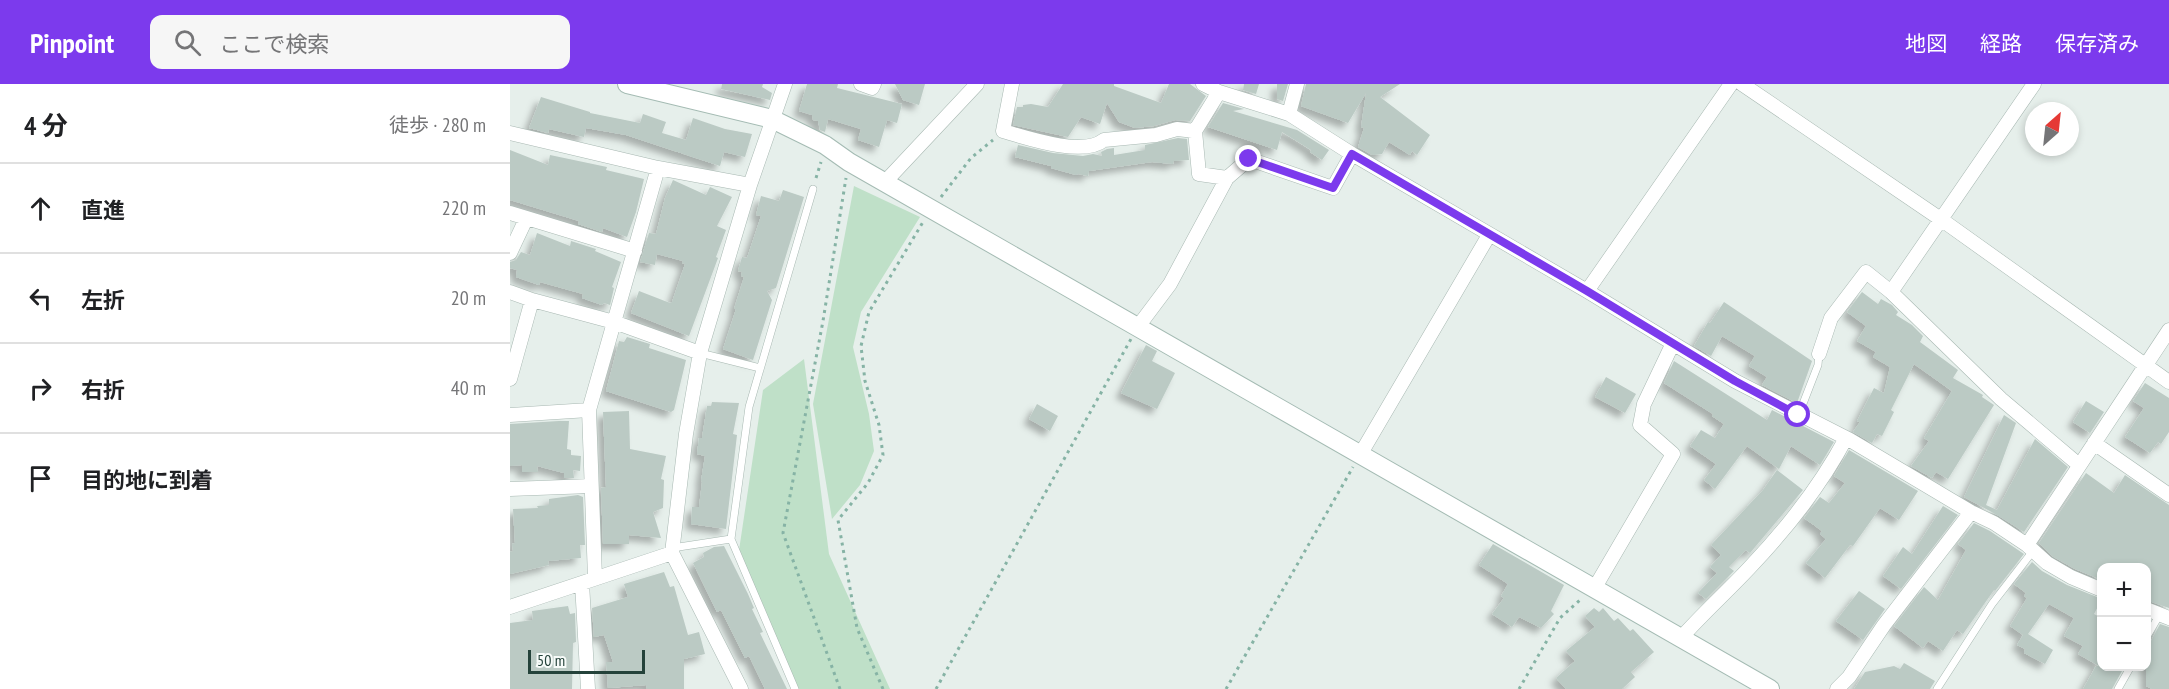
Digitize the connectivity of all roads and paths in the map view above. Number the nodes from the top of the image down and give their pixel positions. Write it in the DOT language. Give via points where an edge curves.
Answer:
graph roads {
  1 [pos="785,84"];
  2 [pos="861,84"];
  3 [pos="874,84"];
  4 [pos="977,84"];
  5 [pos="1012,84"];
  6 [pos="1203,84"];
  7 [pos="1297,84"];
  8 [pos="1731,84"];
  9 [pos="1742,84"];
  10 [pos="2034,84"];
  11 [pos="635,85"];
  12 [pos="1219,92"];
  13 [pos="1289,114"];
  14 [pos="772,119"];
  15 [pos="1003,131"];
  16 [pos="1195,131"];
  17 [pos="510,133"];
  18 [pos="825,146"];
  19 [pos="1352,154"];
  20 [pos="849,162"];
  21 [pos="658,168"];
  22 [pos="1227,178"];
  23 [pos="885,182"];
  24 [pos="750,185"];
  25 [pos="813,189"];
  26 [pos="939,199"];
  27 [pos="510,213"];
  28 [pos="526,219"];
  29 [pos="1942,220"];
  30 [pos="923,222"];
  31 [pos="1489,235"];
  32 [pos="635,251"];
  33 [pos="510,253"];
  34 [pos="1587,291"];
  35 [pos="510,292"];
  36 [pos="1891,292"];
  37 [pos="532,300"];
  38 [pos="614,322"];
  39 [pos="1137,328"];
  40 [pos="2169,330"];
  41 [pos="1673,343"];
  42 [pos="700,352"];
  43 [pos="1819,354"];
  44 [pos="2145,365"];
  45 [pos="760,368"];
  46 [pos="510,379"];
  47 [pos="2169,382"];
  48 [pos="589,410"];
  49 [pos="510,415"];
  50 [pos="1798,415"];
  51 [pos="1846,438"];
  52 [pos="2094,443"];
  53 [pos="1360,455"];
  54 [pos="2079,465"];
  55 [pos="591,486"];
  56 [pos="510,489"];
  57 [pos="2169,495"];
  58 [pos="1971,512"];
  59 [pos="731,539"];
  60 [pos="2030,548"];
  61 [pos="672,550"];
  62 [pos="595,578"];
  63 [pos="582,584"];
  64 [pos="2097,588"];
  65 [pos="1594,589"];
  66 [pos="510,607"];
  67 [pos="2158,614"];
  68 [pos="2151,628"];
  69 [pos="1681,638"];
  70 [pos="2128,671"];
  71 [pos="588,689"];
  72 [pos="741,689"];
  73 [pos="795,689"];
  74 [pos="840,689"];
  75 [pos="883,689"];
  76 [pos="936,689"];
  77 [pos="1226,689"];
  78 [pos="1519,689"];
  79 [pos="1770,689"];
  80 [pos="1837,689"];
  81 [pos="1937,689"];
  82 [pos="2118,689"];
  1 -- 14 [label="street"];
  2 -- 3 [label="street" via="873,88"];
  4 -- 23 [label="street"];
  5 -- 15 [label="street"];
  6 -- 12 [label="street"];
  7 -- 13 [label="street"];
  8 -- 34 [label="street"];
  9 -- 29 [label="street"];
  10 -- 29 [label="street"];
  11 -- 14 [label="street"];
  12 -- 13 [label="street"];
  12 -- 16 [label="street"];
  13 -- 19 [label="street"];
  14 -- 18 [label="street"];
  14 -- 24 [label="street"];
  15 -- 16 [label="street" via="1051,146 1097,146 1104,140 1177,129"];
  15 -- 26 [label="path" via="971,158"];
  16 -- 22 [label="street" via="1199,174"];
  17 -- 21 [label="street"];
  18 -- 20 [label="street"];
  18 -- 25 [label="path"];
  19 -- 22 [label="street" via="1333,188 1249,159"];
  19 -- 31 [label="street"];
  20 -- 23 [label="street"];
  20 -- 74 [label="path" via="783,533"];
  21 -- 24 [label="street"];
  21 -- 32 [label="street"];
  22 -- 39 [label="street" via="1170,284"];
  23 -- 39 [label="street"];
  24 -- 42 [label="street"];
  25 -- 45 [label="lane"];
  27 -- 28 [label="street"];
  28 -- 32 [label="street"];
  28 -- 33 [label="street"];
  29 -- 36 [label="street"];
  29 -- 44 [label="street"];
  30 -- 75 [label="path" via="869,312 861,346 864,381 879,425 883,455 868,483 838,520 857,628"];
  31 -- 34 [label="street"];
  31 -- 53 [label="street"];
  32 -- 38 [label="street"];
  34 -- 41 [label="street"];
  35 -- 37 [label="street"];
  36 -- 43 [label="street" via="1866,273 1831,318"];
  36 -- 54 [label="street" via="2001,399"];
  37 -- 38 [label="street"];
  37 -- 46 [label="street"];
  38 -- 42 [label="street"];
  38 -- 48 [label="street"];
  39 -- 53 [label="street"];
  39 -- 76 [label="path"];
  40 -- 44 [label="street"];
  41 -- 50 [label="street"];
  41 -- 65 [label="street" via="1644,404 1640,425 1674,454"];
  42 -- 45 [label="lane"];
  42 -- 61 [label="street"];
  43 -- 50 [label="lane"];
  44 -- 47 [label="street"];
  44 -- 52 [label="street"];
  45 -- 59 [label="lane" via="748,407"];
  48 -- 49 [label="street"];
  48 -- 55 [label="street"];
  50 -- 51 [label="street"];
  51 -- 58 [label="street"];
  51 -- 69 [label="street" via="1816,487 1780,534"];
  52 -- 54 [label="street"];
  52 -- 57 [label="street"];
  53 -- 65 [label="street"];
  53 -- 77 [label="path"];
  54 -- 60 [label="street"];
  55 -- 56 [label="street"];
  55 -- 62 [label="street"];
  58 -- 60 [label="street"];
  58 -- 80 [label="street"];
  59 -- 61 [label="lane"];
  59 -- 73 [label="lane"];
  60 -- 64 [label="street" via="2047,563"];
  60 -- 81 [label="lane"];
  61 -- 62 [label="street"];
  61 -- 72 [label="street"];
  62 -- 63 [label="street"];
  63 -- 66 [label="street"];
  63 -- 71 [label="street"];
  65 -- 69 [label="street"];
  65 -- 78 [label="path" via="1560,618"];
  67 -- 68 [label="lane"];
  69 -- 79 [label="street"];
  70 -- 82 [label="lane"];
}
